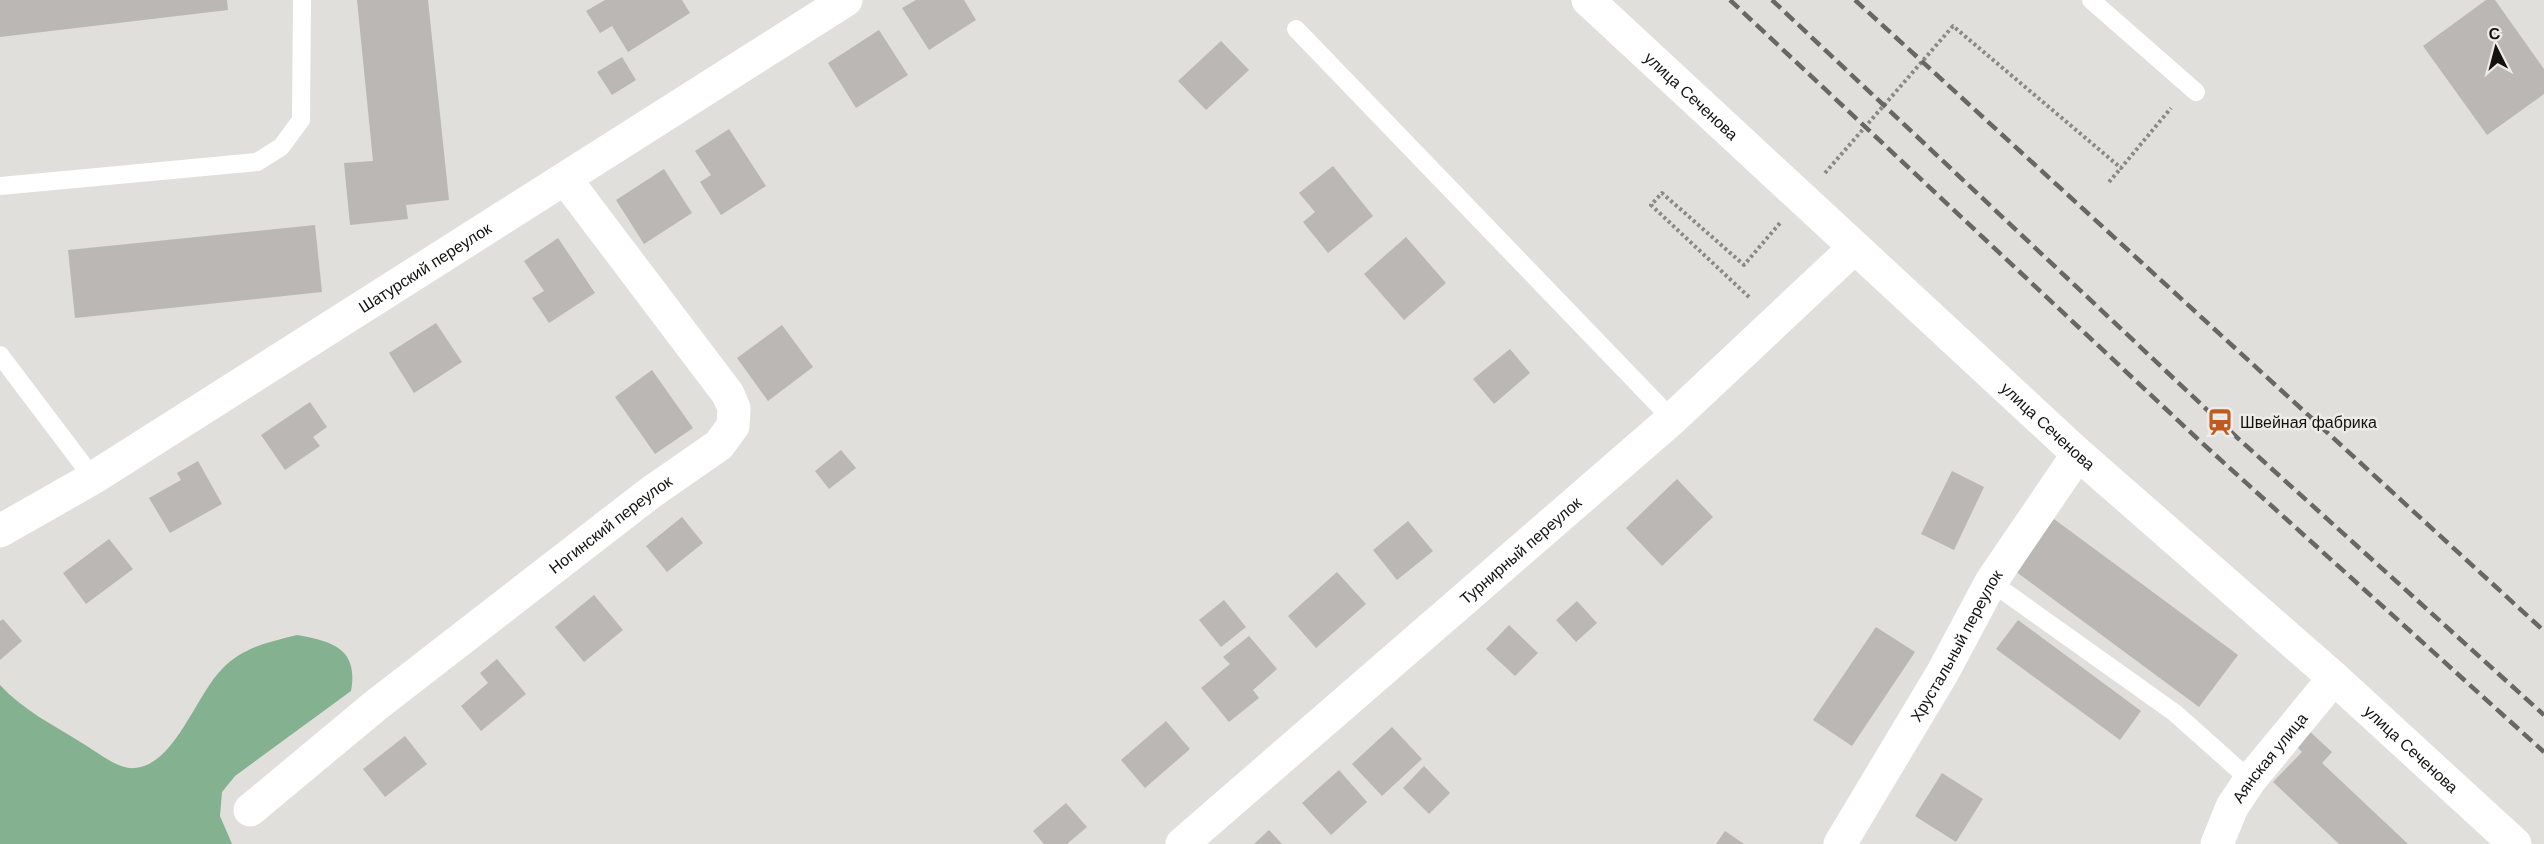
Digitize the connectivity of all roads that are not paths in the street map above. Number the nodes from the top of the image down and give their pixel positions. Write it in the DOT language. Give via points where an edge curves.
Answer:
graph roads {
  1 [pos="302,0"];
  2 [pos="846,0"];
  3 [pos="1588,0"];
  4 [pos="2091,0"];
  5 [pos="1296,29"];
  6 [pos="2192,89"];
  7 [pos="566,180"];
  8 [pos="0,186"];
  9 [pos="1853,249"];
  10 [pos="0,355"];
  11 [pos="1672,419"];
  12 [pos="2078,454"];
  13 [pos="93,478"];
  14 [pos="0,531"];
  15 [pos="1991,582"];
  16 [pos="2334,678"];
  17 [pos="2250,780"];
  18 [pos="250,810"];
  19 [pos="1182,844"];
  20 [pos="1840,844"];
  21 [pos="2217,844"];
  22 [pos="2515,844"];
  1 -- 8 [label="lane" via="301,120 281,147 257,162"];
  2 -- 7 [label="street, Шатурский переулок"];
  3 -- 9 [label="street, улица Сеченова"];
  4 -- 6 [label="lane"];
  5 -- 11 [label="lane"];
  7 -- 13 [label="street, Шатурский переулок"];
  7 -- 18 [label="street, Ногинский переулок" via="728,394 734,408 733,426 719,445 650,493 384,699"];
  9 -- 11 [label="street, Турнирный переулок"];
  9 -- 12 [label="street, улица Сеченова"];
  10 -- 13 [label="lane"];
  11 -- 19 [label="street, Турнирный переулок"];
  12 -- 15 [label="street, Хрустальный переулок"];
  12 -- 16 [label="street, улица Сеченова"];
  13 -- 14 [label="street, Шатурский переулок"];
  15 -- 17 [label="lane" via="2175,713"];
  15 -- 20 [label="street, Хрустальный переулок" via="1943,672"];
  16 -- 17 [label="street, Аянская улица"];
  16 -- 22 [label="street, улица Сеченова"];
  17 -- 21 [label="street, Аянская улица" via="2232,807"];
}
